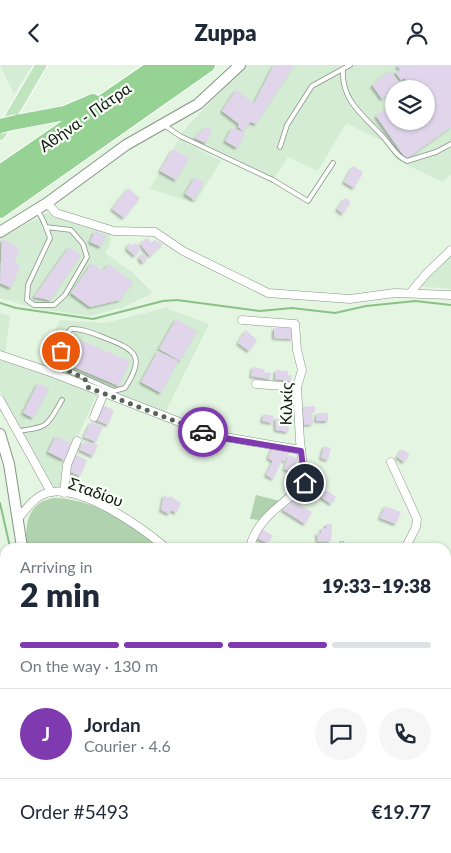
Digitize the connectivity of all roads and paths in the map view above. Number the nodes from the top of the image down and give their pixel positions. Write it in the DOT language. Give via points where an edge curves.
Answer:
graph roads {
  1 [pos="41,65"];
  2 [pos="156,65"];
  3 [pos="173,65"];
  4 [pos="190,65"];
  5 [pos="208,65"];
  6 [pos="240,65"];
  7 [pos="350,65"];
  8 [pos="343,70"];
  9 [pos="143,74"];
  10 [pos="0,125"];
  11 [pos="164,125"];
  12 [pos="0,135"];
  13 [pos="451,144"];
  14 [pos="280,147"];
  15 [pos="333,163"];
  16 [pos="0,172"];
  17 [pos="0,185"];
  18 [pos="0,197"];
  19 [pos="47,203"];
  20 [pos="36,210"];
  21 [pos="10,215"];
  22 [pos="46,227"];
  23 [pos="0,232"];
  24 [pos="451,250"];
  25 [pos="411,292"];
  26 [pos="451,295"];
  27 [pos="242,320"];
  28 [pos="0,355"];
  29 [pos="85,379"];
  30 [pos="256,384"];
  31 [pos="87,387"];
  32 [pos="297,387"];
  33 [pos="104,393"];
  34 [pos="0,400"];
  35 [pos="62,400"];
  36 [pos="94,417"];
  37 [pos="18,431"];
  38 [pos="0,434"];
  39 [pos="77,441"];
  40 [pos="301,451"];
  41 [pos="391,463"];
  42 [pos="51,493"];
  43 [pos="64,493"];
  44 [pos="18,519"];
  45 [pos="21,543"];
  46 [pos="160,543"];
  47 [pos="251,543"];
  48 [pos="408,543"];
  1 -- 12 [label="main road"];
  2 -- 9 [label="highway"];
  3 -- 17 [label="highway, Αθήνα - Πάτρα"];
  4 -- 18 [label="highway, Αθήνα - Πάτρα"];
  5 -- 21 [label="highway"];
  6 -- 11 [label="street" via="198,104"];
  7 -- 8 [label="lane"];
  8 -- 13 [label="lane" via="342,83 350,102 385,138 399,158 407,161"];
  8 -- 14 [label="lane" via="312,86 287,125"];
  9 -- 10 [label="highway, bridge" via="82,106 48,117"];
  9 -- 16 [label="highway"];
  11 -- 15 [label="lane" via="308,201"];
  11 -- 19 [label="street" via="126,145"];
  19 -- 20 [label="street"];
  19 -- 25 [label="street" via="56,213 114,231 156,231 183,251 268,293 350,299"];
  20 -- 21 [label="street"];
  20 -- 22 [label="lane"];
  21 -- 23 [label="street"];
  22 -- 22 [label="lane" via="50,238 28,285 27,300 34,305 54,305 65,295 87,257 83,244 71,230"];
  24 -- 25 [label="street"];
  25 -- 26 [label="street"];
  27 -- 32 [label="street, Κιλκίς" via="295,324 302,370"];
  28 -- 31 [label="street"];
  29 -- 29 [label="lane" via="58,363 64,338 71,329 97,335 128,347 132,352 136,365 131,379 120,391"];
  29 -- 31 [label="lane"];
  30 -- 32 [label="street"];
  31 -- 33 [label="street"];
  32 -- 40 [label="street, Κιλκίς"];
  33 -- 36 [label="street"];
  33 -- 40 [label="street" via="213,435"];
  34 -- 37 [label="street"];
  35 -- 37 [label="lane" via="47,425"];
  37 -- 42 [label="street"];
  38 -- 44 [label="street" via="10,464"];
  39 -- 43 [label="street" via="67,465"];
  40 -- 47 [label="street, Κιλκίς" via="305,483 263,521"];
  41 -- 48 [label="street" via="417,519"];
  42 -- 43 [label="street, Σταδίου"];
  42 -- 44 [label="street, Σταδίου" via="36,499"];
  43 -- 46 [label="street, Σταδίου" via="122,515"];
  44 -- 45 [label="street"];
}
